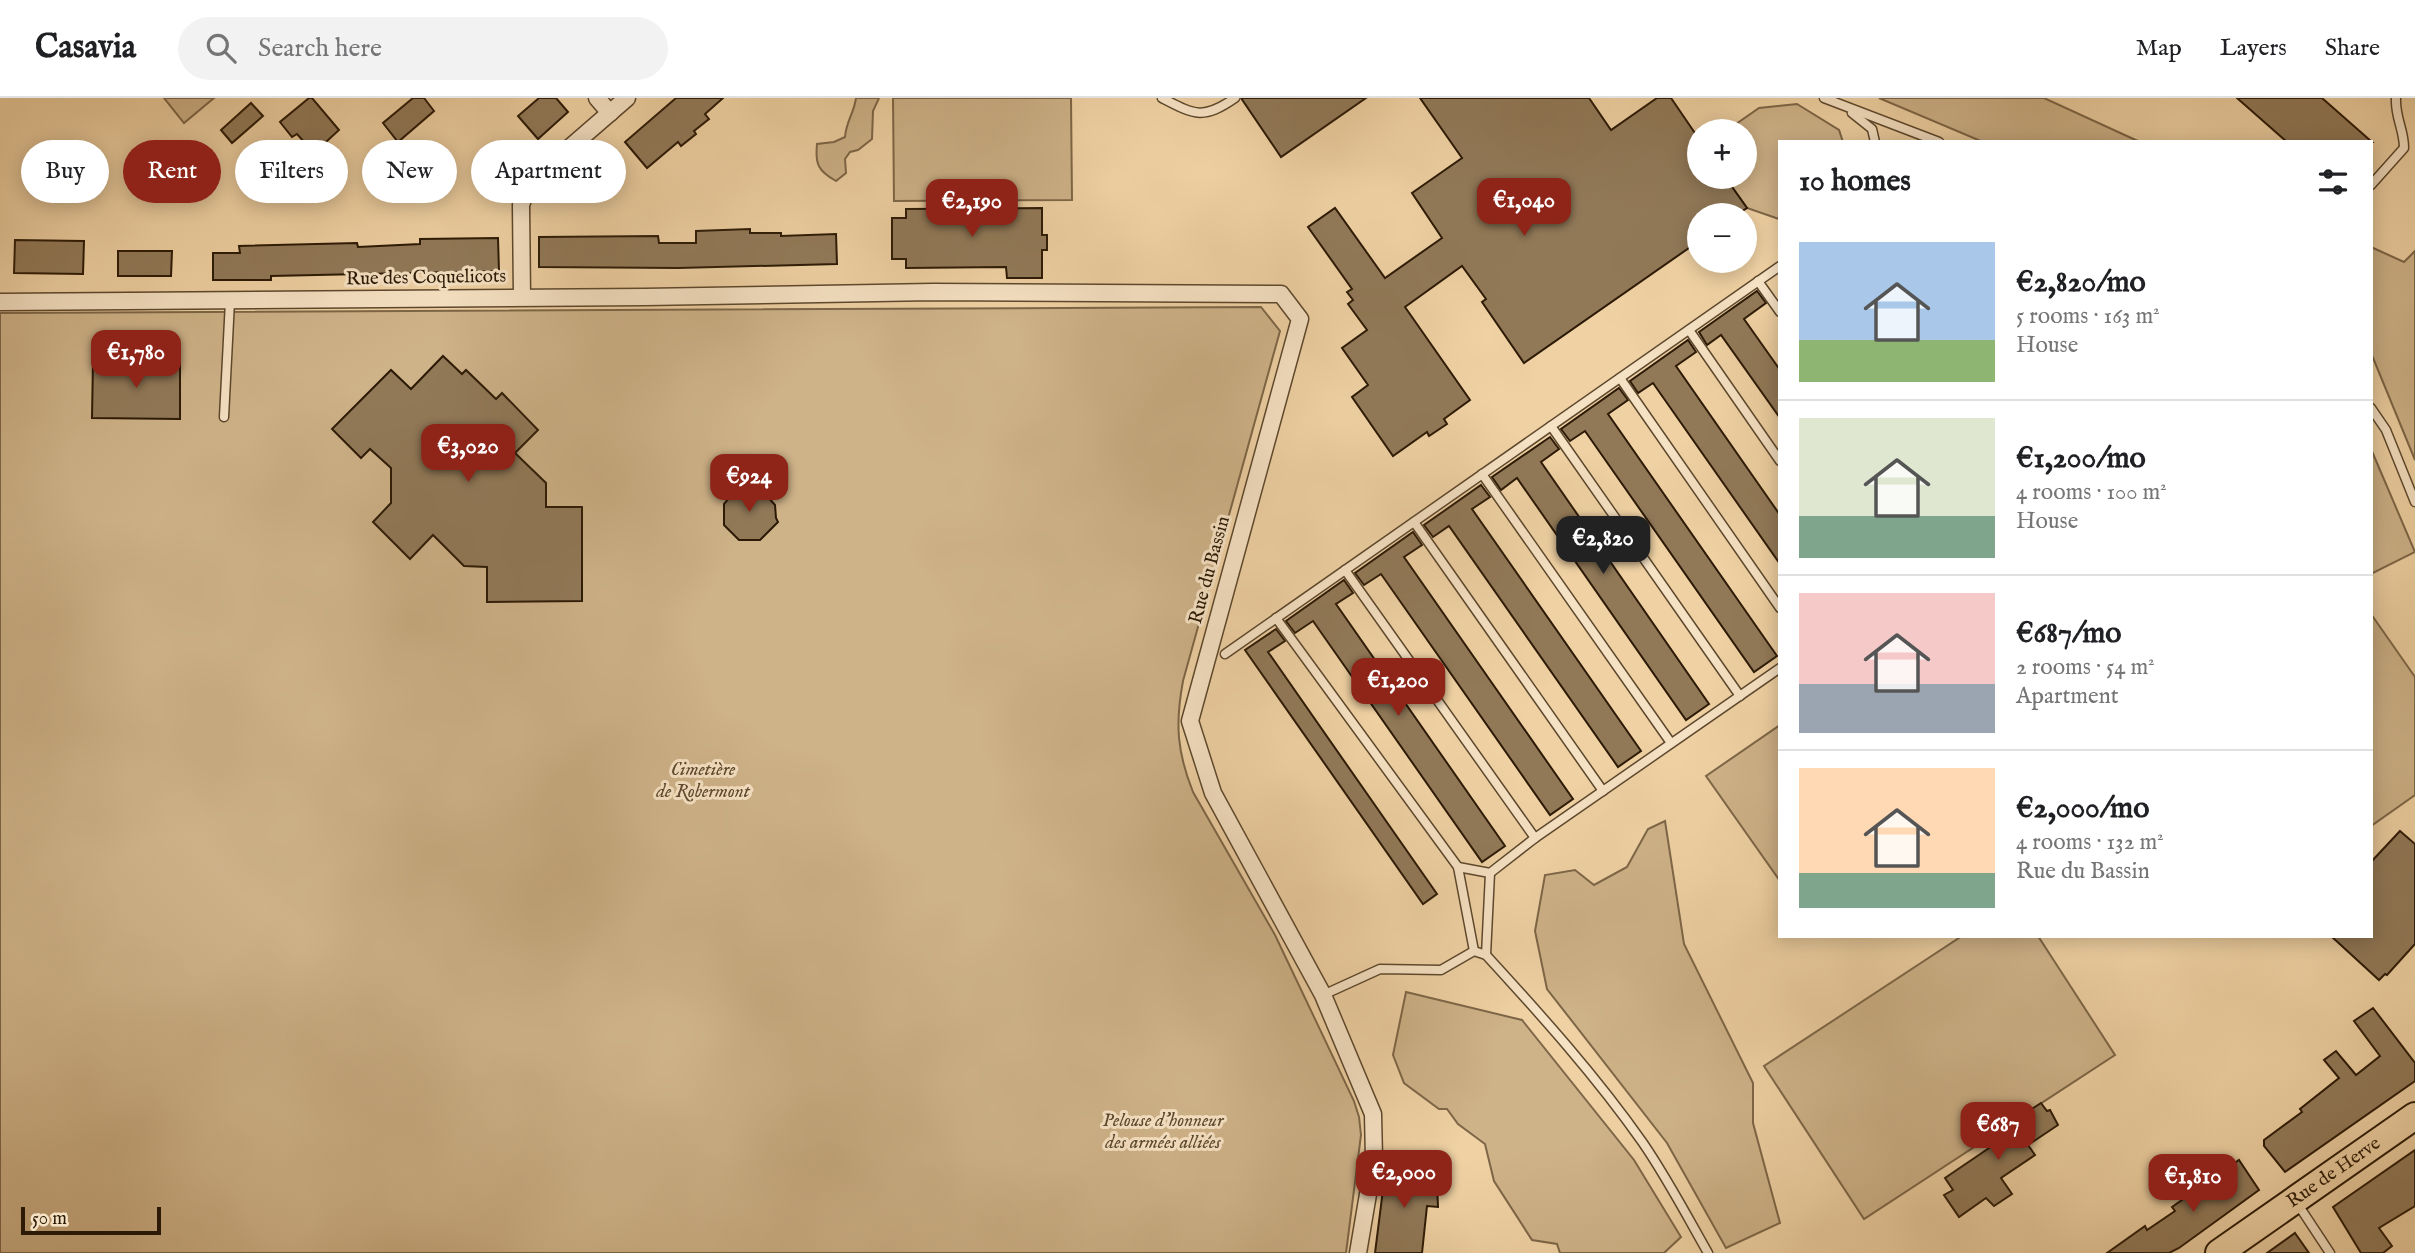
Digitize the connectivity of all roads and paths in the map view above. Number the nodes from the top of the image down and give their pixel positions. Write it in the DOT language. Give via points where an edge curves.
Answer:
graph roads {
  1 [pos="597,98"];
  2 [pos="628,98"];
  3 [pos="1162,98"];
  4 [pos="1235,98"];
  5 [pos="1824,98"];
  6 [pos="2396,98"];
  7 [pos="1844,107"];
  8 [pos="610,113"];
  9 [pos="1875,140"];
  10 [pos="1934,140"];
  11 [pos="2373,183"];
  12 [pos="1778,267"];
  13 [pos="1758,281"];
  14 [pos="852,293"];
  15 [pos="522,297"];
  16 [pos="0,302"];
  17 [pos="230,302"];
  18 [pos="1778,309"];
  19 [pos="1689,330"];
  20 [pos="1620,377"];
  21 [pos="2373,411"];
  22 [pos="224,418"];
  23 [pos="1551,426"];
  24 [pos="1778,458"];
  25 [pos="1482,474"];
  26 [pos="2415,502"];
  27 [pos="1414,522"];
  28 [pos="1345,570"];
  29 [pos="1778,605"];
  30 [pos="1276,618"];
  31 [pos="1225,654"];
  32 [pos="1778,669"];
  33 [pos="1740,696"];
  34 [pos="1671,744"];
  35 [pos="1603,791"];
  36 [pos="1535,838"];
  37 [pos="1458,867"];
  38 [pos="1490,873"];
  39 [pos="1474,951"];
  40 [pos="1486,955"];
  41 [pos="1323,995"];
  42 [pos="2415,1116"];
  43 [pos="2295,1200"];
  44 [pos="1358,1253"];
  45 [pos="1708,1253"];
  46 [pos="2219,1253"];
  47 [pos="2330,1253"];
  1 -- 8 [label="street"];
  2 -- 8 [label="street"];
  3 -- 4 [label="lane" via="1188,111 1214,112"];
  5 -- 7 [label="lane"];
  6 -- 11 [label="lane" via="2395,116 2404,134 2404,148"];
  7 -- 9 [label="lane" via="1872,129"];
  7 -- 10 [label="lane"];
  8 -- 15 [label="street" via="529,183 521,205"];
  12 -- 13 [label="lane"];
  13 -- 18 [label="lane"];
  13 -- 19 [label="lane"];
  14 -- 15 [label="street, Rue des Coquelicots"];
  14 -- 41 [label="street, Rue du Bassin" via="1281,294 1300,319 1190,721 1213,793"];
  15 -- 17 [label="street, Rue des Coquelicots"];
  16 -- 17 [label="street, Rue des Coquelicots"];
  17 -- 22 [label="lane"];
  19 -- 20 [label="lane"];
  19 -- 24 [label="lane"];
  20 -- 23 [label="lane"];
  20 -- 29 [label="lane"];
  21 -- 26 [label="lane" via="2386,430"];
  23 -- 25 [label="lane"];
  23 -- 33 [label="lane"];
  25 -- 27 [label="lane"];
  25 -- 34 [label="lane"];
  27 -- 28 [label="lane"];
  27 -- 35 [label="lane"];
  28 -- 30 [label="lane"];
  28 -- 36 [label="lane"];
  30 -- 31 [label="lane"];
  30 -- 37 [label="lane"];
  32 -- 33 [label="lane"];
  33 -- 34 [label="lane"];
  34 -- 35 [label="lane"];
  35 -- 36 [label="lane"];
  36 -- 38 [label="lane"];
  37 -- 38 [label="lane"];
  37 -- 39 [label="lane"];
  38 -- 40 [label="lane"];
  39 -- 40 [label="lane"];
  39 -- 41 [label="lane" via="1441,970 1380,969"];
  40 -- 45 [label="lane" via="1621,1113"];
  41 -- 44 [label="street, Rue du Bassin" via="1373,1114 1374,1159"];
  42 -- 43 [label="main road, Rue de Herve"];
  43 -- 46 [label="main road, Rue de Herve"];
  43 -- 47 [label="lane"];
}
